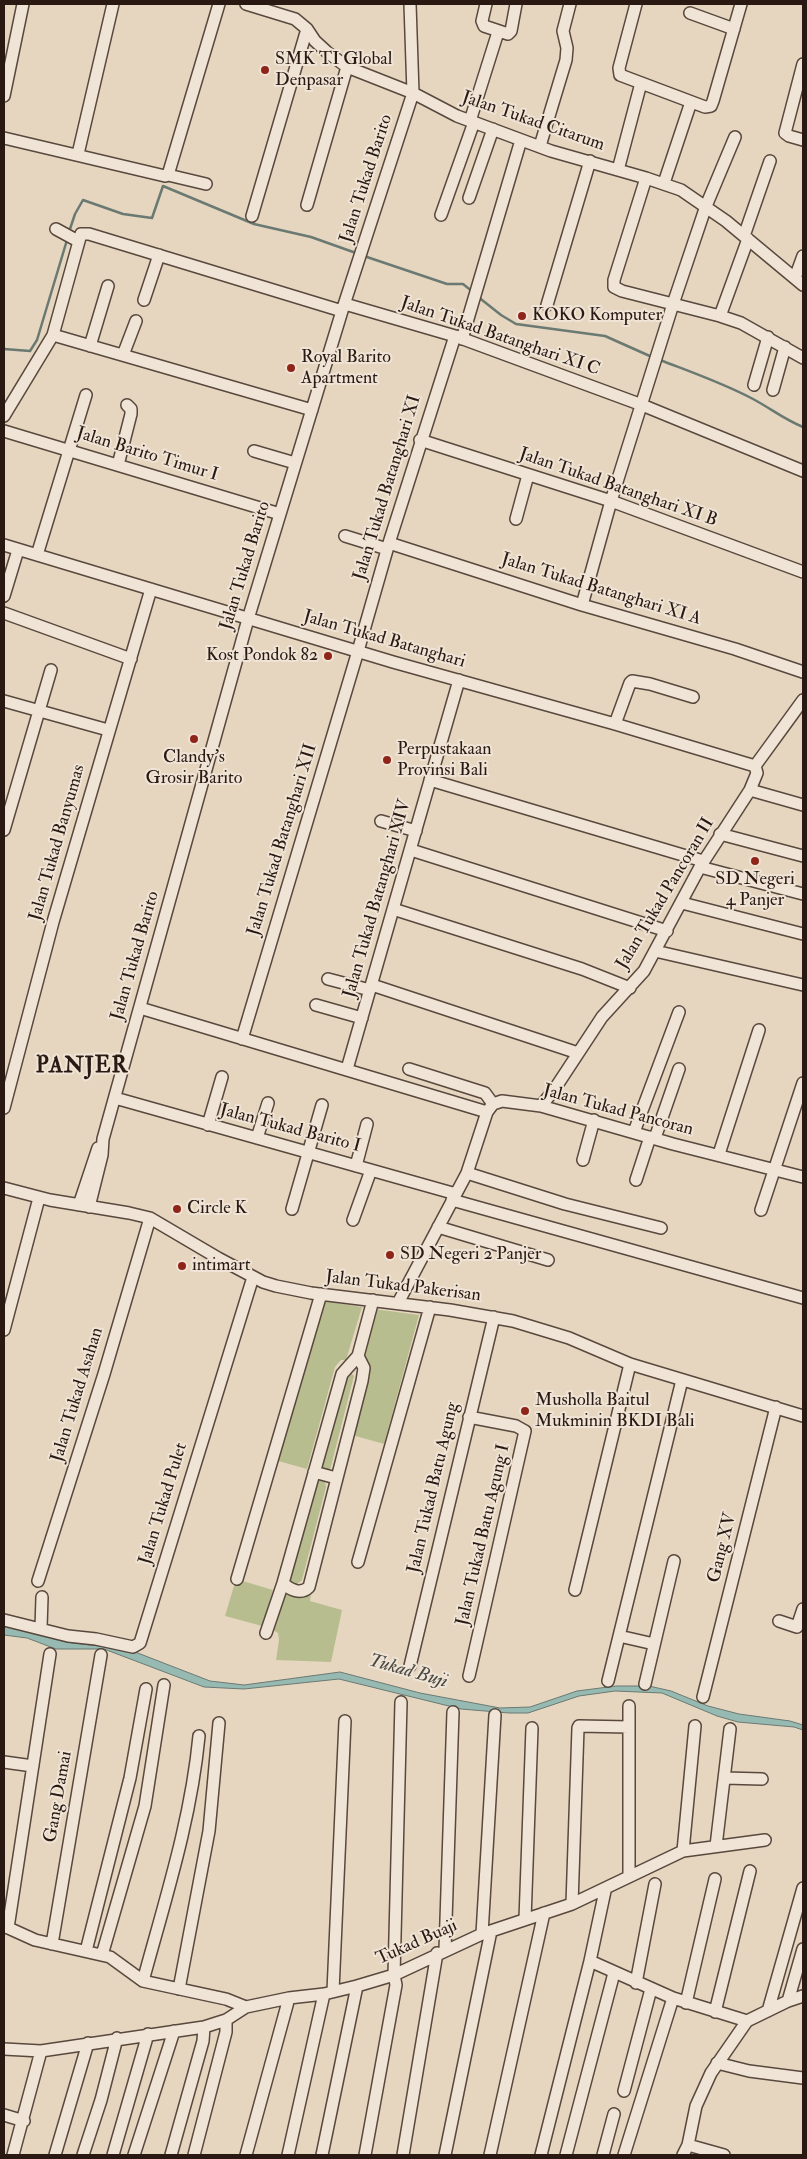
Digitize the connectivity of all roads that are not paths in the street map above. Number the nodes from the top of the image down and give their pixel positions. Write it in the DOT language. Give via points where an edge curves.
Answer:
graph roads {
  1 [pos="23,4"];
  2 [pos="113,4"];
  3 [pos="218,4"];
  4 [pos="246,4"];
  5 [pos="410,4"];
  6 [pos="486,4"];
  7 [pos="516,4"];
  8 [pos="570,4"];
  9 [pos="636,4"];
  10 [pos="741,4"];
  11 [pos="690,13"];
  12 [pos="307,29"];
  13 [pos="734,29"];
  14 [pos="498,32"];
  15 [pos="803,64"];
  16 [pos="347,67"];
  17 [pos="641,83"];
  18 [pos="413,93"];
  19 [pos="4,96"];
  20 [pos="691,102"];
  21 [pos="472,121"];
  22 [pos="493,129"];
  23 [pos="735,137"];
  24 [pos="4,138"];
  25 [pos="521,140"];
  26 [pos="803,140"];
  27 [pos="540,146"];
  28 [pos="78,154"];
  29 [pos="590,161"];
  30 [pos="770,161"];
  31 [pos="618,170"];
  32 [pos="168,175"];
  33 [pos="646,178"];
  34 [pos="664,183"];
  35 [pos="206,184"];
  36 [pos="469,198"];
  37 [pos="308,205"];
  38 [pos="706,206"];
  39 [pos="441,215"];
  40 [pos="252,216"];
  41 [pos="746,238"];
  42 [pos="159,255"];
  43 [pos="803,256"];
  44 [pos="799,281"];
  45 [pos="108,286"];
  46 [pos="144,300"];
  47 [pos="673,304"];
  48 [pos="547,305"];
  49 [pos="344,307"];
  50 [pos="720,316"];
  51 [pos="136,321"];
  52 [pos="53,335"];
  53 [pos="768,337"];
  54 [pos="459,338"];
  55 [pos="90,346"];
  56 [pos="786,347"];
  57 [pos="123,355"];
  58 [pos="803,358"];
  59 [pos="754,385"];
  60 [pos="773,390"];
  61 [pos="86,395"];
  62 [pos="127,405"];
  63 [pos="642,405"];
  64 [pos="312,410"];
  65 [pos="4,416"];
  66 [pos="4,431"];
  67 [pos="420,440"];
  68 [pos="69,450"];
  69 [pos="254,451"];
  70 [pos="295,463"];
  71 [pos="118,465"];
  72 [pos="803,471"];
  73 [pos="528,475"];
  74 [pos="611,500"];
  75 [pos="280,514"];
  76 [pos="516,519"];
  77 [pos="345,536"];
  78 [pos="4,546"];
  79 [pos="388,546"];
  80 [pos="18,550"];
  81 [pos="37,555"];
  82 [pos="803,572"];
  83 [pos="151,590"];
  84 [pos="4,596"];
  85 [pos="582,605"];
  86 [pos="4,613"];
  87 [pos="248,619"];
  88 [pos="358,651"];
  89 [pos="131,659"];
  90 [pos="51,670"];
  91 [pos="803,672"];
  92 [pos="459,680"];
  93 [pos="693,697"];
  94 [pos="803,700"];
  95 [pos="4,701"];
  96 [pos="40,711"];
  97 [pos="615,724"];
  98 [pos="108,730"];
  99 [pos="755,766"];
  100 [pos="430,780"];
  101 [pos="750,790"];
  102 [pos="803,805"];
  103 [pos="381,821"];
  104 [pos="4,830"];
  105 [pos="416,831"];
  106 [pos="720,834"];
  107 [pos="411,850"];
  108 [pos="803,856"];
  109 [pos="702,864"];
  110 [pos="803,894"];
  111 [pos="682,903"];
  112 [pos="393,909"];
  113 [pos="667,931"];
  114 [pos="803,934"];
  115 [pos="655,951"];
  116 [pos="328,979"];
  117 [pos="803,985"];
  118 [pos="371,988"];
  119 [pos="630,988"];
  120 [pos="316,1005"];
  121 [pos="140,1008"];
  122 [pos="679,1012"];
  123 [pos="362,1018"];
  124 [pos="759,1030"];
  125 [pos="242,1039"];
  126 [pos="578,1053"];
  127 [pos="348,1069"];
  128 [pos="409,1069"];
  129 [pos="679,1069"];
  130 [pos="222,1077"];
  131 [pos="803,1083"];
  132 [pos="114,1098"];
  133 [pos="268,1103"];
  134 [pos="322,1105"];
  135 [pos="541,1106"];
  136 [pos="4,1108"];
  137 [pos="490,1108"];
  138 [pos="594,1120"];
  139 [pos="368,1124"];
  140 [pos="208,1125"];
  141 [pos="634,1132"];
  142 [pos="257,1138"];
  143 [pos="653,1138"];
  144 [pos="309,1153"];
  145 [pos="719,1154"];
  146 [pos="583,1160"];
  147 [pos="356,1166"];
  148 [pos="773,1168"];
  149 [pos="371,1170"];
  150 [pos="467,1173"];
  151 [pos="803,1177"];
  152 [pos="636,1180"];
  153 [pos="4,1188"];
  154 [pos="454,1197"];
  155 [pos="39,1198"];
  156 [pos="84,1206"];
  157 [pos="292,1209"];
  158 [pos="761,1210"];
  159 [pos="150,1218"];
  160 [pos="354,1220"];
  161 [pos="438,1227"];
  162 [pos="661,1228"];
  163 [pos="548,1260"];
  164 [pos="253,1276"];
  165 [pos="321,1294"];
  166 [pos="803,1298"];
  167 [pos="400,1299"];
  168 [pos="374,1300"];
  169 [pos="430,1307"];
  170 [pos="494,1317"];
  171 [pos="4,1330"];
  172 [pos="358,1356"];
  173 [pos="630,1364"];
  174 [pos="682,1380"];
  175 [pos="776,1407"];
  176 [pos="803,1416"];
  177 [pos="469,1417"];
  178 [pos="314,1472"];
  179 [pos="336,1478"];
  180 [pos="674,1561"];
  181 [pos="358,1562"];
  182 [pos="237,1579"];
  183 [pos="38,1581"];
  184 [pos="283,1583"];
  185 [pos="575,1590"];
  186 [pos="42,1597"];
  187 [pos="803,1609"];
  188 [pos="4,1620"];
  189 [pos="779,1622"];
  190 [pos="41,1628"];
  191 [pos="266,1633"];
  192 [pos="619,1636"];
  193 [pos="654,1644"];
  194 [pos="50,1654"];
  195 [pos="101,1655"];
  196 [pos="410,1666"];
  197 [pos="469,1676"];
  198 [pos="608,1681"];
  199 [pos="645,1684"];
  200 [pos="164,1685"];
  201 [pos="146,1689"];
  202 [pos="703,1697"];
  203 [pos="402,1702"];
  204 [pos="630,1706"];
  205 [pos="453,1712"];
  206 [pos="495,1715"];
  207 [pos="345,1721"];
  208 [pos="219,1723"];
  209 [pos="695,1726"];
  210 [pos="629,1727"];
  211 [pos="532,1728"];
  212 [pos="730,1729"];
  213 [pos="199,1736"];
  214 [pos="4,1762"];
  215 [pos="33,1766"];
  216 [pos="725,1778"];
  217 [pos="762,1779"];
  218 [pos="765,1840"];
  219 [pos="716,1846"];
  220 [pos="683,1851"];
  221 [pos="750,1872"];
  222 [pos="629,1876"];
  223 [pos="715,1879"];
  224 [pos="655,1884"];
  225 [pos="803,1888"];
  226 [pos="605,1891"];
  227 [pos="572,1904"];
  228 [pos="544,1913"];
  229 [pos="525,1919"];
  230 [pos="6,1927"];
  231 [pos="486,1933"];
  232 [pos="52,1944"];
  233 [pos="803,1949"];
  234 [pos="86,1951"];
  235 [pos="441,1952"];
  236 [pos="102,1955"];
  237 [pos="590,1961"];
  238 [pos="614,1973"];
  239 [pos="394,1975"];
  240 [pos="143,1981"];
  241 [pos="636,1983"];
  242 [pos="357,1986"];
  243 [pos="179,1989"];
  244 [pos="652,1989"];
  245 [pos="328,1992"];
  246 [pos="803,1996"];
  247 [pos="289,1998"];
  248 [pos="673,1998"];
  249 [pos="788,2001"];
  250 [pos="686,2003"];
  251 [pos="246,2007"];
  252 [pos="715,2012"];
  253 [pos="768,2012"];
  254 [pos="226,2020"];
  255 [pos="747,2021"];
  256 [pos="204,2027"];
  257 [pos="174,2031"];
  258 [pos="148,2034"];
  259 [pos="117,2038"];
  260 [pos="88,2043"];
  261 [pos="4,2049"];
  262 [pos="41,2051"];
  263 [pos="717,2063"];
  264 [pos="803,2078"];
  265 [pos="624,2091"];
  266 [pos="614,2114"];
  267 [pos="4,2115"];
  268 [pos="24,2121"];
  269 [pos="688,2145"];
  270 [pos="14,2155"];
  271 [pos="55,2155"];
  272 [pos="83,2155"];
  273 [pos="113,2155"];
  274 [pos="134,2155"];
  275 [pos="172,2155"];
  276 [pos="194,2155"];
  277 [pos="246,2155"];
  278 [pos="288,2155"];
  279 [pos="322,2155"];
  280 [pos="366,2155"];
  281 [pos="403,2155"];
  282 [pos="445,2155"];
  283 [pos="490,2155"];
  284 [pos="541,2155"];
  285 [pos="566,2155"];
  286 [pos="603,2155"];
  287 [pos="624,2155"];
  288 [pos="682,2155"];
  289 [pos="724,2155"];
  1 -- 19 [label="street"];
  2 -- 28 [label="street"];
  3 -- 32 [label="street"];
  4 -- 12 [label="street, Jalan Tukad Citarum" via="295,20"];
  5 -- 18 [label="street, Jalan Tukad Barito"];
  6 -- 14 [label="street" via="482,24"];
  7 -- 14 [label="street" via="510,31 508,34"];
  8 -- 27 [label="street" via="563,31 566,60"];
  9 -- 17 [label="street" via="619,72"];
  10 -- 13 [label="street"];
  11 -- 13 [label="street"];
  12 -- 16 [label="street, Jalan Tukad Citarum" via="320,46"];
  12 -- 40 [label="street"];
  13 -- 20 [label="street" via="711,106"];
  14 -- 21 [label="street"];
  15 -- 26 [label="street" via="785,133"];
  16 -- 18 [label="street, Jalan Tukad Citarum"];
  16 -- 37 [label="street"];
  17 -- 20 [label="street"];
  17 -- 31 [label="street"];
  18 -- 21 [label="street, Jalan Tukad Citarum"];
  18 -- 49 [label="street, Jalan Tukad Barito"];
  20 -- 34 [label="street"];
  21 -- 22 [label="street, Jalan Tukad Citarum"];
  21 -- 39 [label="street"];
  22 -- 25 [label="street, Jalan Tukad Citarum"];
  22 -- 36 [label="street"];
  23 -- 38 [label="street"];
  24 -- 28 [label="street"];
  25 -- 27 [label="street, Jalan Tukad Citarum"];
  25 -- 54 [label="street, Jalan Tukad Batanghari XI" via="475,298"];
  27 -- 29 [label="street, Jalan Tukad Citarum"];
  28 -- 32 [label="street"];
  29 -- 31 [label="street, Jalan Tukad Citarum"];
  29 -- 48 [label="street"];
  30 -- 41 [label="street"];
  31 -- 33 [label="street, Jalan Tukad Citarum"];
  32 -- 35 [label="street"];
  33 -- 34 [label="street, Jalan Tukad Citarum"];
  33 -- 47 [label="street" via="613,285 622,291"];
  34 -- 38 [label="street, Jalan Tukad Citarum"];
  38 -- 41 [label="street, Jalan Tukad Citarum"];
  38 -- 47 [label="street"];
  41 -- 44 [label="street, Jalan Tukad Citarum"];
  41 -- 50 [label="street"];
  42 -- 46 [label="street"];
  42 -- 49 [label="street, Jalan Tukad Batanghari XI C"];
  42 -- 52 [label="street, Jalan Tukad Batanghari XI C" via="89,234 70,235"];
  43 -- 44 [label="street"];
  45 -- 55 [label="street"];
  47 -- 50 [label="street"];
  47 -- 63 [label="street"];
  49 -- 54 [label="street, Jalan Tukad Batanghari XI C"];
  49 -- 64 [label="street, Jalan Tukad Barito"];
  50 -- 53 [label="street"];
  51 -- 57 [label="street"];
  52 -- 55 [label="street"];
  52 -- 65 [label="street"];
  53 -- 56 [label="street"];
  53 -- 59 [label="street"];
  54 -- 63 [label="street, Jalan Tukad Batanghari XI C"];
  54 -- 67 [label="street, Jalan Tukad Batanghari XI"];
  55 -- 57 [label="street"];
  56 -- 58 [label="street"];
  56 -- 60 [label="street"];
  57 -- 64 [label="street"];
  61 -- 68 [label="street"];
  62 -- 71 [label="street" via="131,414"];
  63 -- 72 [label="street, Jalan Tukad Batanghari XI C"];
  63 -- 74 [label="street"];
  64 -- 70 [label="street, Jalan Tukad Barito"];
  66 -- 68 [label="street, Jalan Barito Timur I"];
  67 -- 73 [label="street, Jalan Tukad Batanghari XI B"];
  67 -- 79 [label="street, Jalan Tukad Batanghari XI"];
  68 -- 71 [label="street, Jalan Barito Timur I"];
  68 -- 81 [label="street"];
  69 -- 70 [label="street"];
  70 -- 75 [label="street, Jalan Tukad Barito"];
  71 -- 75 [label="street, Jalan Barito Timur I"];
  73 -- 74 [label="street, Jalan Tukad Batanghari XI B"];
  73 -- 76 [label="street"];
  74 -- 82 [label="street, Jalan Tukad Batanghari XI B"];
  74 -- 85 [label="street"];
  75 -- 87 [label="street, Jalan Tukad Barito"];
  77 -- 79 [label="street, Jalan Tukad Batanghari XI A"];
  78 -- 80 [label="street, Jalan Tukad Batanghari"];
  79 -- 85 [label="street, Jalan Tukad Batanghari XI A"];
  79 -- 88 [label="street, Jalan Tukad Batanghari XI"];
  80 -- 81 [label="street, Jalan Tukad Batanghari"];
  80 -- 84 [label="street"];
  81 -- 83 [label="street, Jalan Tukad Batanghari"];
  83 -- 87 [label="street, Jalan Tukad Batanghari"];
  83 -- 89 [label="street, Jalan Tukad Banyumas"];
  85 -- 91 [label="street, Jalan Tukad Batanghari XI A" via="707,640"];
  86 -- 89 [label="street"];
  87 -- 88 [label="street, Jalan Tukad Batanghari"];
  87 -- 121 [label="street, Jalan Tukad Barito"];
  88 -- 92 [label="street, Jalan Tukad Batanghari"];
  88 -- 125 [label="street, Jalan Tukad Batanghari XII"];
  89 -- 98 [label="street, Jalan Tukad Banyumas"];
  90 -- 96 [label="street"];
  92 -- 97 [label="street, Jalan Tukad Batanghari"];
  92 -- 100 [label="street, Jalan Tukad Batanghari XIV"];
  93 -- 97 [label="street" via="632,681"];
  94 -- 99 [label="street"];
  95 -- 96 [label="street"];
  96 -- 98 [label="street"];
  96 -- 104 [label="street"];
  97 -- 99 [label="street, Jalan Tukad Batanghari"];
  98 -- 136 [label="street, Jalan Tukad Banyumas"];
  99 -- 101 [label="street, Jalan Tukad Pancoran II" via="757,773"];
  100 -- 105 [label="street, Jalan Tukad Batanghari XIV"];
  100 -- 109 [label="street"];
  101 -- 102 [label="street"];
  101 -- 106 [label="street, Jalan Tukad Pancoran II"];
  103 -- 105 [label="street"];
  105 -- 107 [label="street, Jalan Tukad Batanghari XIV"];
  106 -- 108 [label="street"];
  106 -- 109 [label="street, Jalan Tukad Pancoran II"];
  107 -- 112 [label="street, Jalan Tukad Batanghari XIV"];
  107 -- 113 [label="street"];
  109 -- 110 [label="street"];
  109 -- 111 [label="street, Jalan Tukad Pancoran II"];
  111 -- 113 [label="street, Jalan Tukad Pancoran II"];
  111 -- 114 [label="street"];
  112 -- 118 [label="street, Jalan Tukad Batanghari XIV"];
  112 -- 119 [label="street" via="540,955"];
  113 -- 115 [label="street, Jalan Tukad Pancoran II"];
  115 -- 117 [label="street"];
  115 -- 119 [label="street, Jalan Tukad Pancoran II"];
  116 -- 118 [label="street"];
  118 -- 123 [label="street, Jalan Tukad Batanghari XIV"];
  118 -- 126 [label="street"];
  119 -- 126 [label="street, Jalan Tukad Pancoran II" via="602,1017"];
  120 -- 123 [label="street"];
  121 -- 125 [label="street, Jalan Tukad Pancoran"];
  121 -- 132 [label="street, Jalan Tukad Barito"];
  122 -- 141 [label="street"];
  123 -- 127 [label="street, Jalan Tukad Batanghari XIV"];
  124 -- 145 [label="street"];
  125 -- 127 [label="street, Jalan Tukad Pancoran"];
  126 -- 135 [label="street, Jalan Tukad Pancoran II"];
  127 -- 137 [label="street, Jalan Tukad Pancoran"];
  128 -- 137 [label="street" via="485,1093"];
  129 -- 143 [label="street"];
  130 -- 140 [label="street"];
  131 -- 148 [label="street"];
  132 -- 140 [label="street, Jalan Tukad Barito I"];
  132 -- 156 [label="street, Jalan Tukad Barito" via="102,1155"];
  133 -- 142 [label="street"];
  134 -- 144 [label="street"];
  135 -- 137 [label="street, Jalan Tukad Pancoran" via="502,1101"];
  135 -- 138 [label="street, Jalan Tukad Pancoran"];
  137 -- 150 [label="street"];
  138 -- 141 [label="street, Jalan Tukad Pancoran"];
  138 -- 146 [label="street"];
  139 -- 147 [label="street"];
  140 -- 142 [label="street, Jalan Tukad Barito I"];
  141 -- 143 [label="street, Jalan Tukad Pancoran"];
  142 -- 144 [label="street, Jalan Tukad Barito I"];
  143 -- 145 [label="street, Jalan Tukad Pancoran"];
  143 -- 152 [label="street"];
  144 -- 147 [label="street, Jalan Tukad Barito I"];
  144 -- 157 [label="street"];
  145 -- 148 [label="street, Jalan Tukad Pancoran"];
  147 -- 149 [label="street, Jalan Tukad Barito I"];
  148 -- 151 [label="street, Jalan Tukad Pancoran"];
  148 -- 158 [label="street"];
  149 -- 154 [label="street, Jalan Tukad Barito I"];
  149 -- 160 [label="street"];
  150 -- 154 [label="street"];
  150 -- 162 [label="street" via="565,1204"];
  153 -- 155 [label="street, Jalan Tukad Pakerisan"];
  154 -- 161 [label="street"];
  154 -- 166 [label="street, Jalan Tukad Barito I"];
  155 -- 156 [label="street, Jalan Tukad Pakerisan"];
  155 -- 171 [label="street"];
  156 -- 159 [label="street, Jalan Tukad Pakerisan"];
  159 -- 164 [label="street, Jalan Tukad Pakerisan"];
  159 -- 183 [label="street, Jalan Tukad Asahan"];
  161 -- 163 [label="street"];
  161 -- 167 [label="street"];
  164 -- 165 [label="street, Jalan Tukad Pakerisan" via="292,1290"];
  164 -- 190 [label="street, Jalan Tukad Pulet" via="140,1643 132,1648"];
  165 -- 168 [label="street, Jalan Tukad Pakerisan"];
  165 -- 182 [label="street"];
  167 -- 168 [label="street, Jalan Tukad Pakerisan"];
  167 -- 169 [label="street, Jalan Tukad Pakerisan"];
  168 -- 172 [label="street"];
  169 -- 170 [label="street, Jalan Tukad Pakerisan"];
  169 -- 181 [label="street"];
  170 -- 173 [label="street, Jalan Tukad Pakerisan" via="569,1338"];
  170 -- 177 [label="street, Jalan Tukad Batu Agung"];
  172 -- 178 [label="street" via="342,1374"];
  172 -- 179 [label="street" via="364,1368 362,1380"];
  173 -- 174 [label="street, Jalan Tukad Pakerisan"];
  173 -- 185 [label="street"];
  174 -- 175 [label="street, Jalan Tukad Pakerisan"];
  174 -- 192 [label="street"];
  175 -- 176 [label="street, Jalan Tukad Pakerisan"];
  175 -- 202 [label="street, Gang XV"];
  177 -- 196 [label="street, Jalan Tukad Batu Agung"];
  177 -- 197 [label="street, Jalan Tukad Batu Agung I" via="525,1431"];
  178 -- 179 [label="street"];
  178 -- 184 [label="street"];
  179 -- 184 [label="street" via="309,1587 302,1592 295,1591"];
  180 -- 193 [label="street"];
  184 -- 191 [label="street"];
  186 -- 190 [label="street"];
  187 -- 189 [label="street" via="797,1627"];
  188 -- 190 [label="street, Jalan Tukad Pulet"];
  192 -- 193 [label="street"];
  192 -- 198 [label="street"];
  193 -- 199 [label="street"];
  194 -- 215 [label="street"];
  195 -- 232 [label="street, Gang Damai"];
  200 -- 236 [label="street" via="145,1806"];
  201 -- 234 [label="street" via="130,1778"];
  203 -- 239 [label="street"];
  204 -- 210 [label="street"];
  205 -- 235 [label="street"];
  206 -- 231 [label="street"];
  207 -- 245 [label="street"];
  208 -- 243 [label="street" via="209,1831"];
  209 -- 220 [label="street"];
  210 -- 222 [label="street"];
  210 -- 227 [label="street" via="589,1725 578,1728"];
  211 -- 229 [label="street"];
  212 -- 216 [label="street"];
  213 -- 240 [label="street" via="193,1787 178,1856"];
  214 -- 215 [label="street"];
  215 -- 230 [label="street"];
  216 -- 217 [label="street"];
  216 -- 219 [label="street"];
  218 -- 219 [label="street, Tukad Buaji"];
  219 -- 220 [label="street, Tukad Buaji"];
  220 -- 222 [label="street, Tukad Buaji"];
  221 -- 252 [label="street"];
  222 -- 226 [label="street, Tukad Buaji"];
  223 -- 250 [label="street"];
  224 -- 241 [label="street"];
  225 -- 253 [label="street"];
  226 -- 227 [label="street, Tukad Buaji"];
  226 -- 237 [label="street"];
  227 -- 228 [label="street, Tukad Buaji"];
  228 -- 229 [label="street, Tukad Buaji"];
  228 -- 283 [label="street"];
  229 -- 231 [label="street, Tukad Buaji"];
  230 -- 232 [label="street"];
  231 -- 235 [label="street, Tukad Buaji"];
  231 -- 282 [label="street"];
  232 -- 234 [label="street"];
  233 -- 249 [label="street"];
  234 -- 236 [label="street"];
  235 -- 239 [label="street, Tukad Buaji"];
  235 -- 281 [label="street"];
  236 -- 240 [label="street" via="115,1960"];
  237 -- 238 [label="street"];
  237 -- 284 [label="street"];
  238 -- 241 [label="street"];
  238 -- 285 [label="street"];
  239 -- 242 [label="street, Tukad Buaji"];
  239 -- 280 [label="street" via="395,2001"];
  240 -- 243 [label="street"];
  241 -- 244 [label="street"];
  242 -- 245 [label="street, Tukad Buaji"];
  242 -- 279 [label="street"];
  243 -- 251 [label="street" via="226,1998"];
  244 -- 248 [label="street"];
  244 -- 265 [label="street"];
  245 -- 247 [label="street, Tukad Buaji"];
  245 -- 278 [label="street"];
  246 -- 249 [label="street"];
  247 -- 251 [label="street, Tukad Buaji"];
  247 -- 277 [label="street"];
  248 -- 250 [label="street"];
  248 -- 287 [label="street"];
  249 -- 253 [label="street"];
  250 -- 252 [label="street"];
  251 -- 254 [label="street, Tukad Buaji"];
  252 -- 255 [label="street"];
  253 -- 255 [label="street"];
  254 -- 256 [label="street, Tukad Buaji"];
  254 -- 276 [label="street" via="226,2032"];
  255 -- 263 [label="street"];
  256 -- 257 [label="street, Tukad Buaji"];
  256 -- 275 [label="street"];
  257 -- 258 [label="street, Tukad Buaji"];
  257 -- 274 [label="street"];
  258 -- 259 [label="street, Tukad Buaji"];
  258 -- 273 [label="street"];
  259 -- 260 [label="street, Tukad Buaji"];
  259 -- 272 [label="street"];
  260 -- 262 [label="street, Tukad Buaji"];
  260 -- 271 [label="street"];
  261 -- 262 [label="street, Tukad Buaji"];
  262 -- 268 [label="street"];
  263 -- 264 [label="street"];
  263 -- 269 [label="street" via="696,2106"];
  266 -- 286 [label="street"];
  267 -- 268 [label="street"];
  268 -- 270 [label="street"];
  269 -- 288 [label="street"];
  269 -- 289 [label="street"];
}
